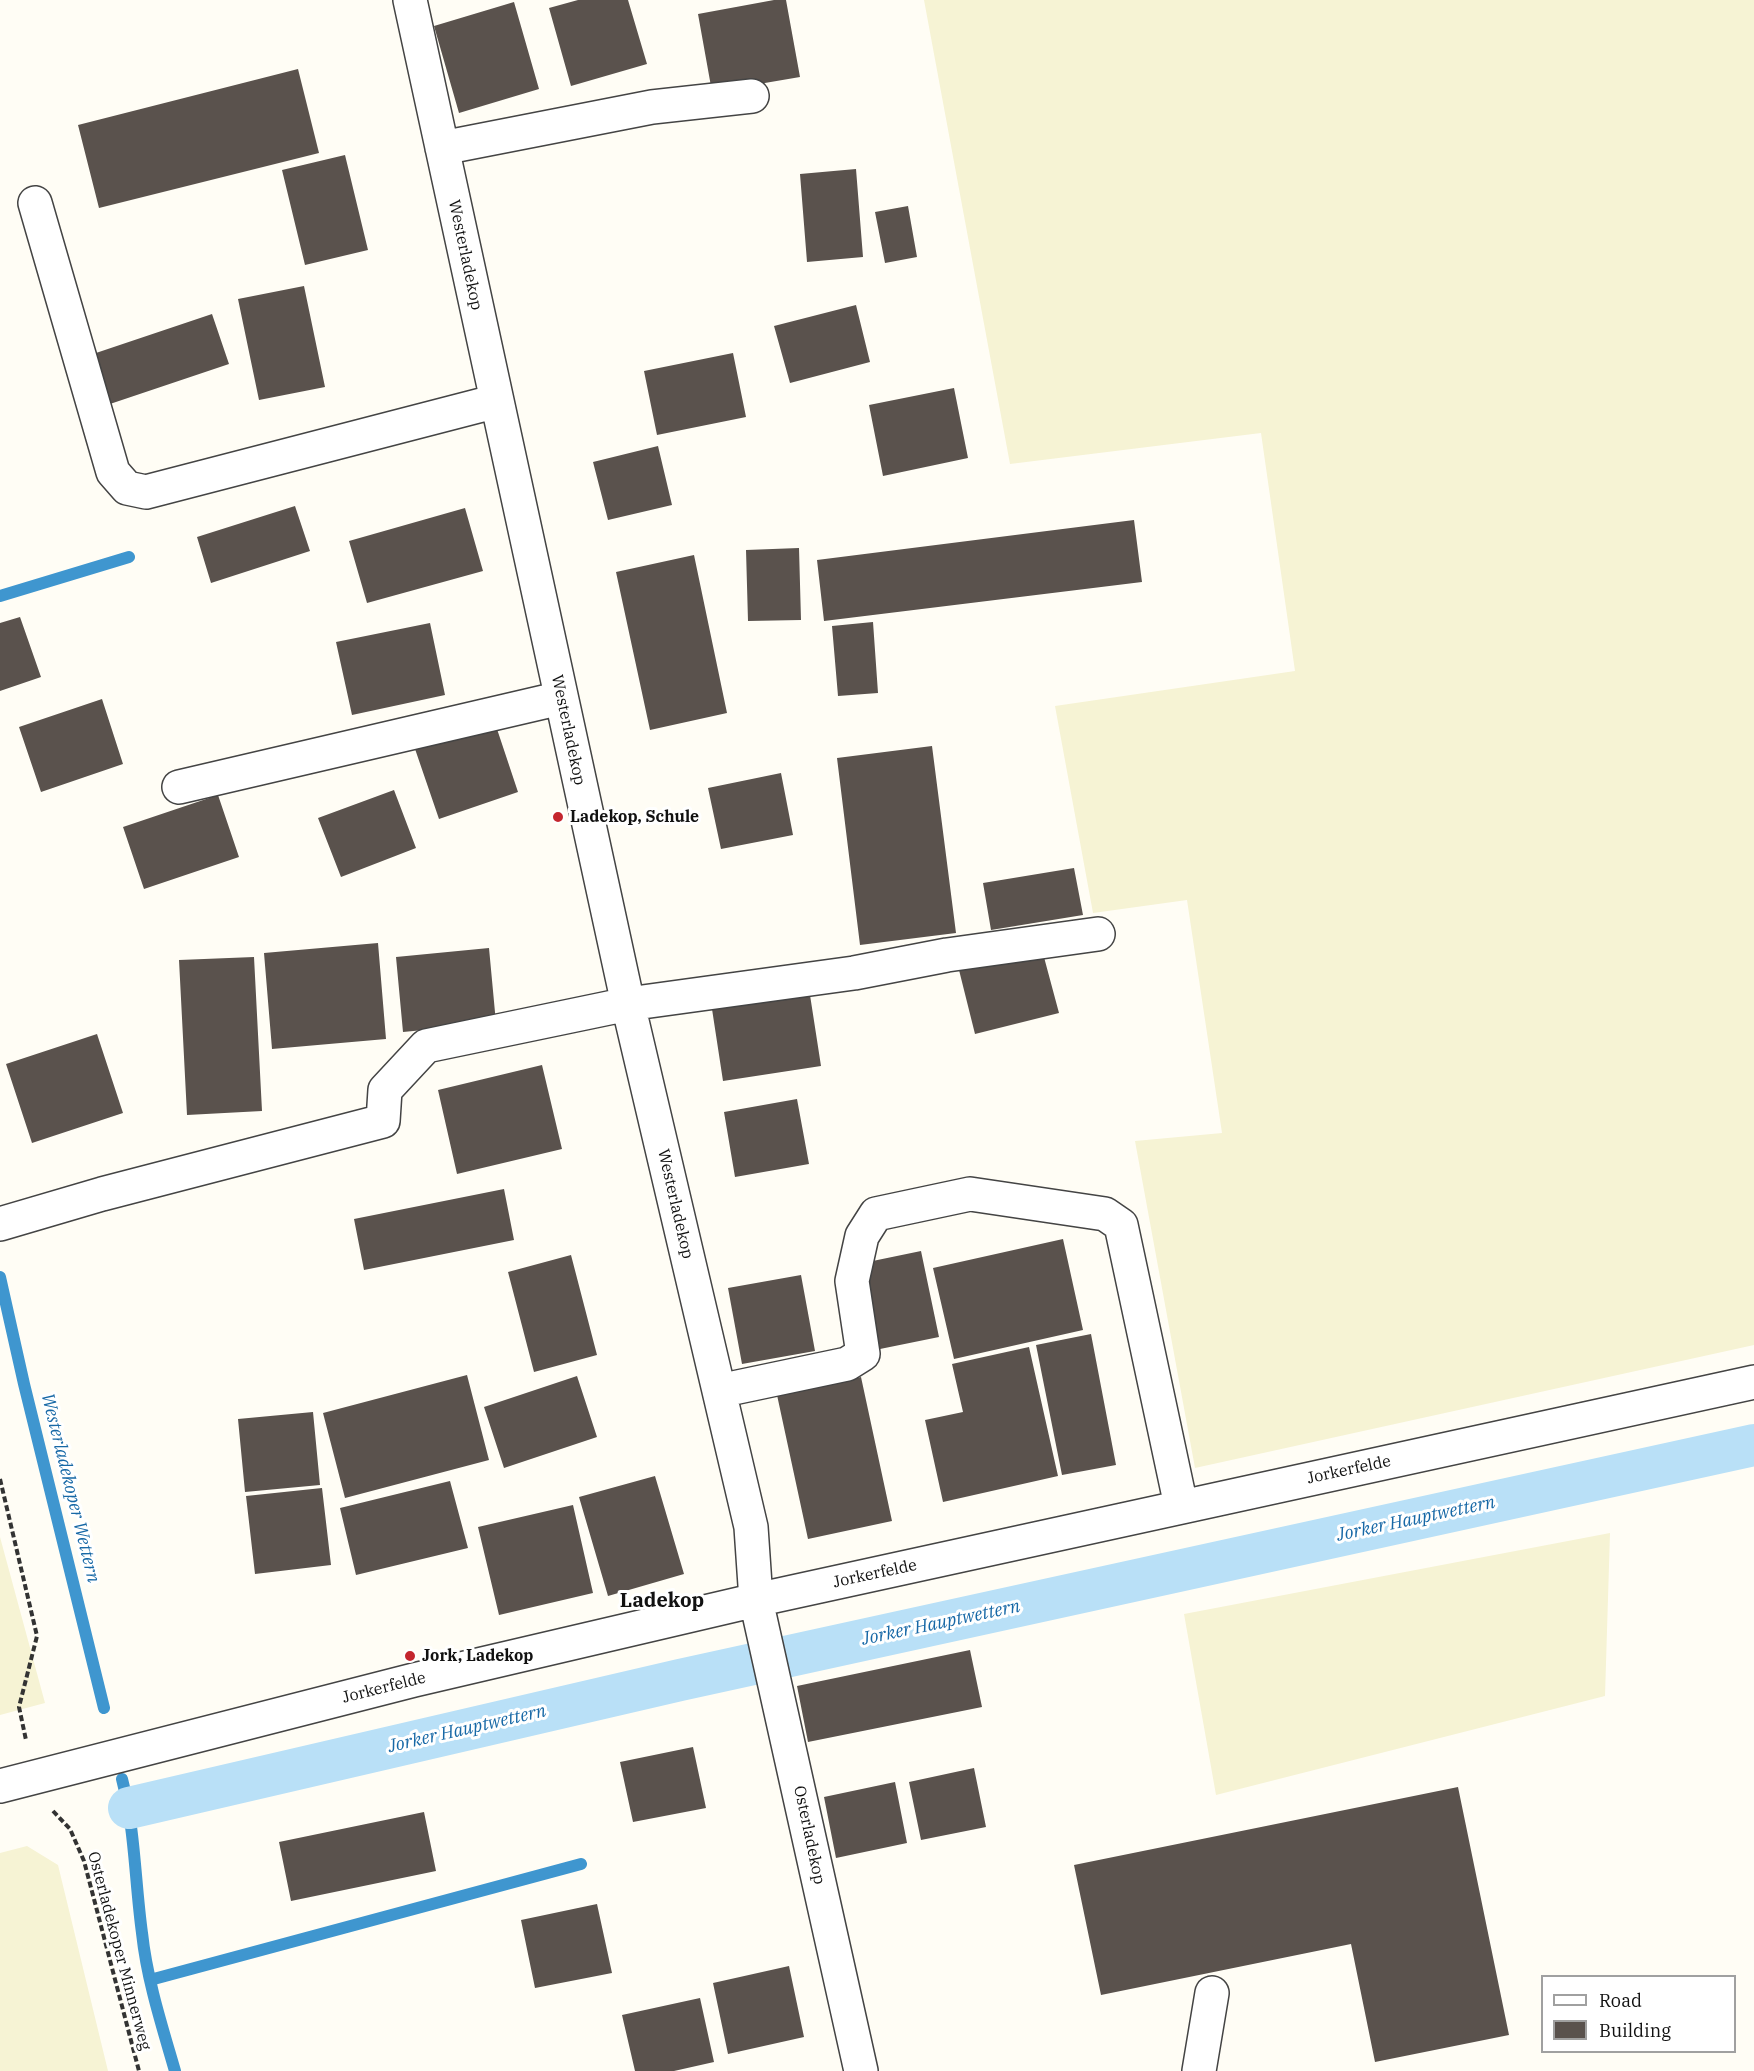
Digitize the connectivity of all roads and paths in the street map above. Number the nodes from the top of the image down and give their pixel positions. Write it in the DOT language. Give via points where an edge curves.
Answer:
graph roads {
  1 [pos="410,0"];
  2 [pos="752,96"];
  3 [pos="442,147"];
  4 [pos="35,203"];
  5 [pos="497,401"];
  6 [pos="561,698"];
  7 [pos="179,787"];
  8 [pos="1098,934"];
  9 [pos="627,1004"];
  10 [pos="1,1224"];
  11 [pos="1754,1382"];
  12 [pos="719,1391"];
  13 [pos="0,1479"];
  14 [pos="1181,1506"];
  15 [pos="756,1600"];
  16 [pos="35,1777"];
  17 [pos="0,1786"];
  18 [pos="1212,1992"];
  19 [pos="139,2071"];
  20 [pos="861,2071"];
  21 [pos="1199,2071"];
  1 -- 3 [label="street, Westerladekop"];
  2 -- 3 [label="street" via="651,107"];
  3 -- 5 [label="street, Westerladekop"];
  4 -- 5 [label="street" via="113,472 127,488 146,492"];
  5 -- 6 [label="street, Westerladekop"];
  6 -- 7 [label="street"];
  6 -- 9 [label="street, Westerladekop"];
  8 -- 9 [label="street"];
  9 -- 10 [label="street" via="426,1046 385,1090 383,1121"];
  9 -- 12 [label="street, Westerladekop"];
  11 -- 14 [label="street, Jorkerfelde"];
  12 -- 14 [label="street" via="847,1364 863,1354 852,1281 862,1236 876,1214 970,1194 1105,1214 1121,1225"];
  12 -- 15 [label="street, Westerladekop" via="751,1527"];
  13 -- 16 [label="path, Osterladekoper Minnerweg" via="37,1636 19,1707"];
  14 -- 15 [label="street, Jorkerfelde"];
  15 -- 16 [label="street, Jorkerfelde" via="414,1680"];
  15 -- 20 [label="street, Osterladekop"];
  16 -- 17 [label="street, Jorkerfelde"];
  16 -- 19 [label="path, Osterladekoper Minnerweg" via="46,1803 70,1829 84,1861"];
  18 -- 21 [label="street"];
}
